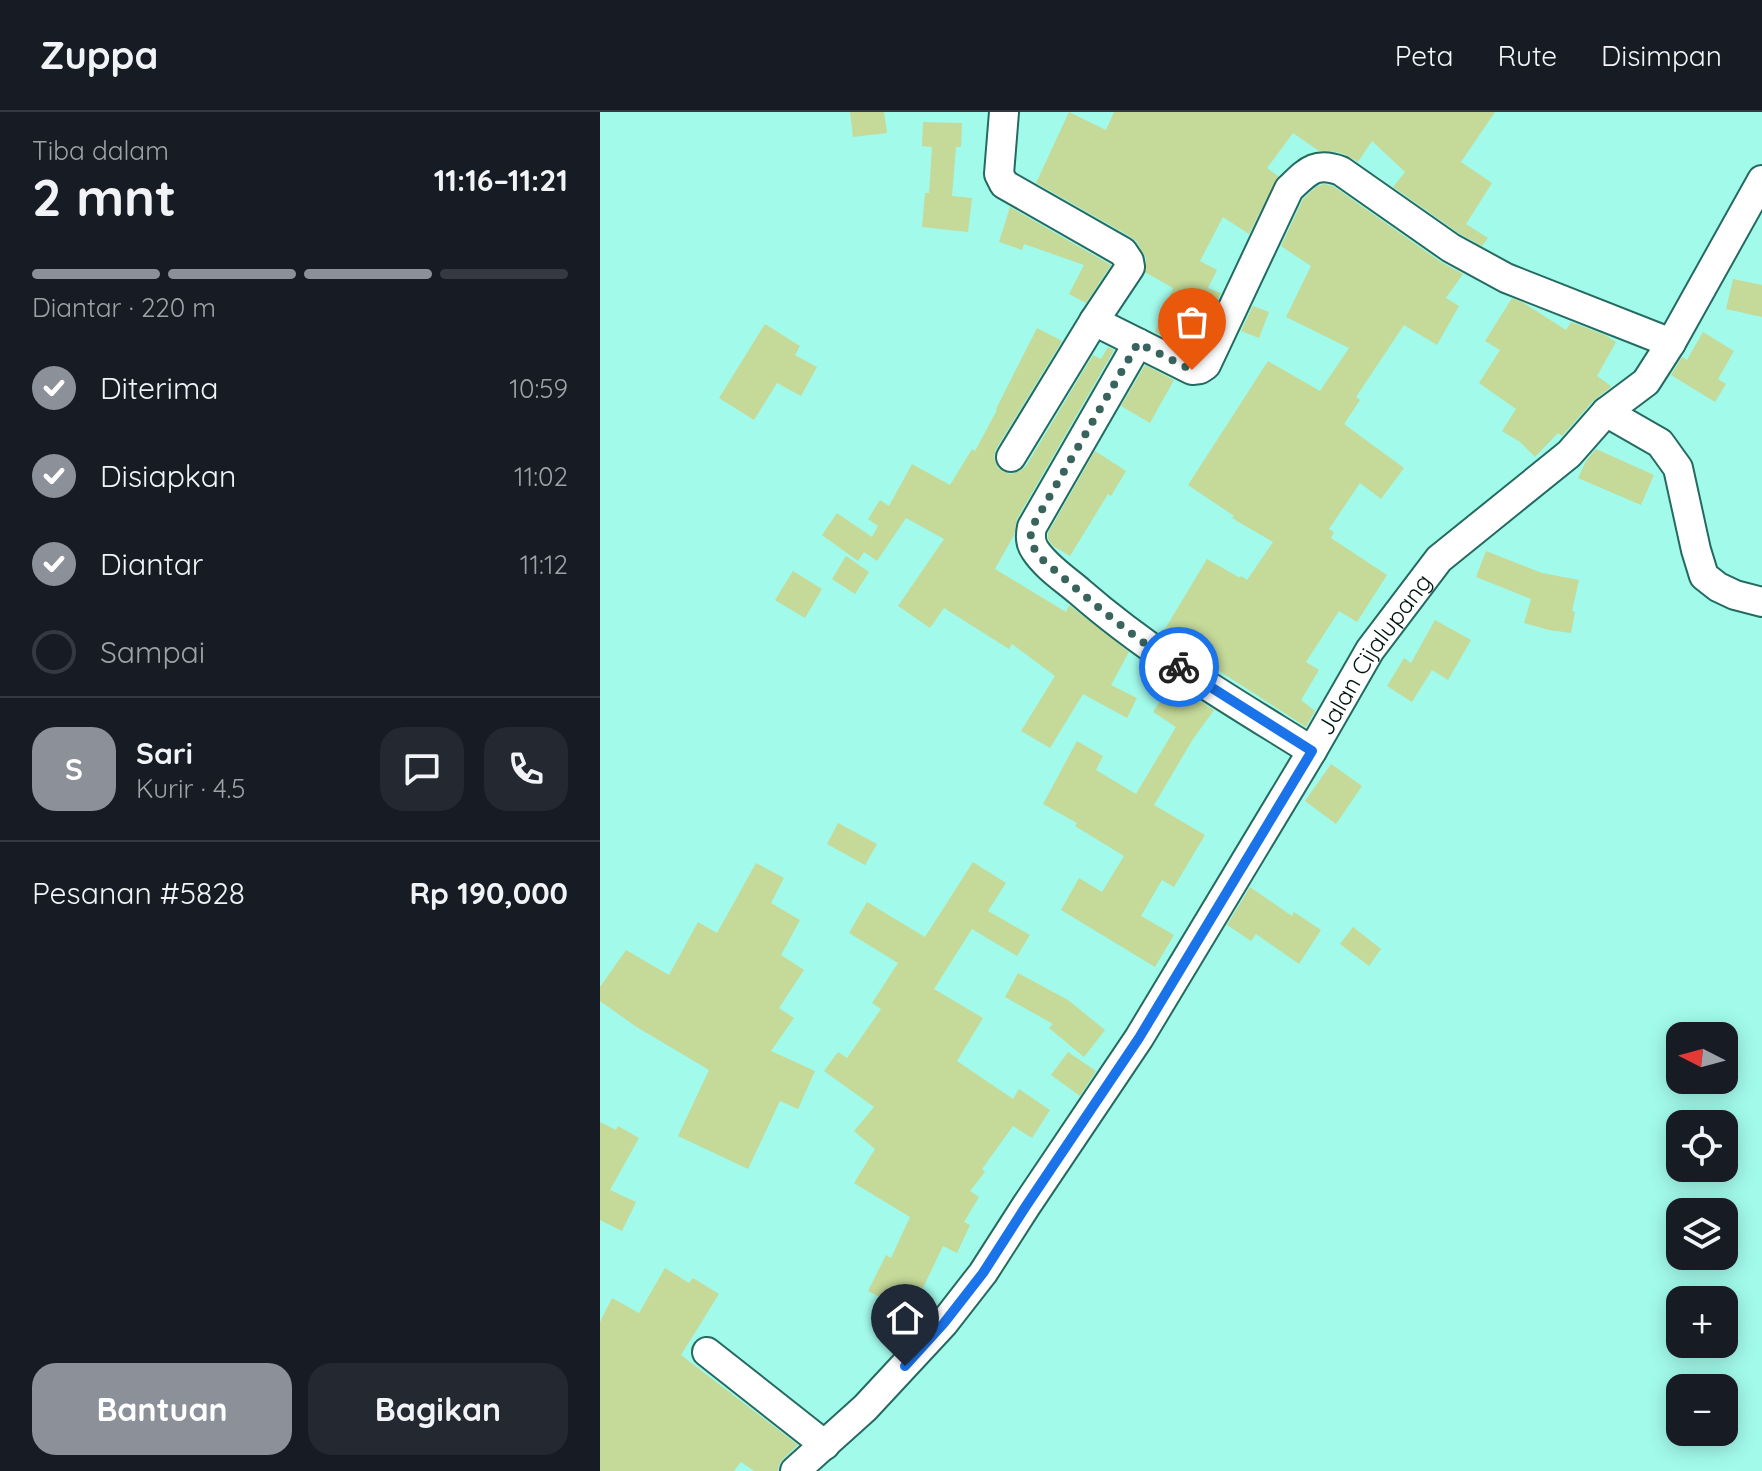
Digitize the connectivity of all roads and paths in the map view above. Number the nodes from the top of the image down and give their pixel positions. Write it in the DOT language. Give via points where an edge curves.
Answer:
graph roads {
  1 [pos="1004,112"];
  2 [pos="1762,180"];
  3 [pos="1094,321"];
  4 [pos="1138,343"];
  5 [pos="1671,343"];
  6 [pos="1606,412"];
  7 [pos="1011,457"];
  8 [pos="1762,602"];
  9 [pos="1312,751"];
  10 [pos="707,1352"];
  11 [pos="825,1445"];
  12 [pos="795,1471"];
  1 -- 3 [label="street" via="999,174 1004,184 1123,252 1129,261 1126,275"];
  2 -- 5 [label="street, Jalan Cijalupang"];
  3 -- 4 [label="street"];
  3 -- 7 [label="street"];
  4 -- 5 [label="street" via="1192,370 1206,365 1289,189 1309,170 1326,166 1506,278"];
  4 -- 9 [label="street" via="1032,527 1032,544 1044,561 1151,649"];
  5 -- 6 [label="street, Jalan Cijalupang" via="1646,382"];
  6 -- 8 [label="street" via="1660,443 1678,468 1704,576 1735,595"];
  6 -- 9 [label="street, Jalan Cijalupang" via="1569,454 1439,559 1370,650"];
  9 -- 11 [label="street, Jalan Cijalupang" via="1139,1038 944,1323"];
  10 -- 11 [label="street"];
  11 -- 12 [label="street, Jalan Cijalupang"];
}
